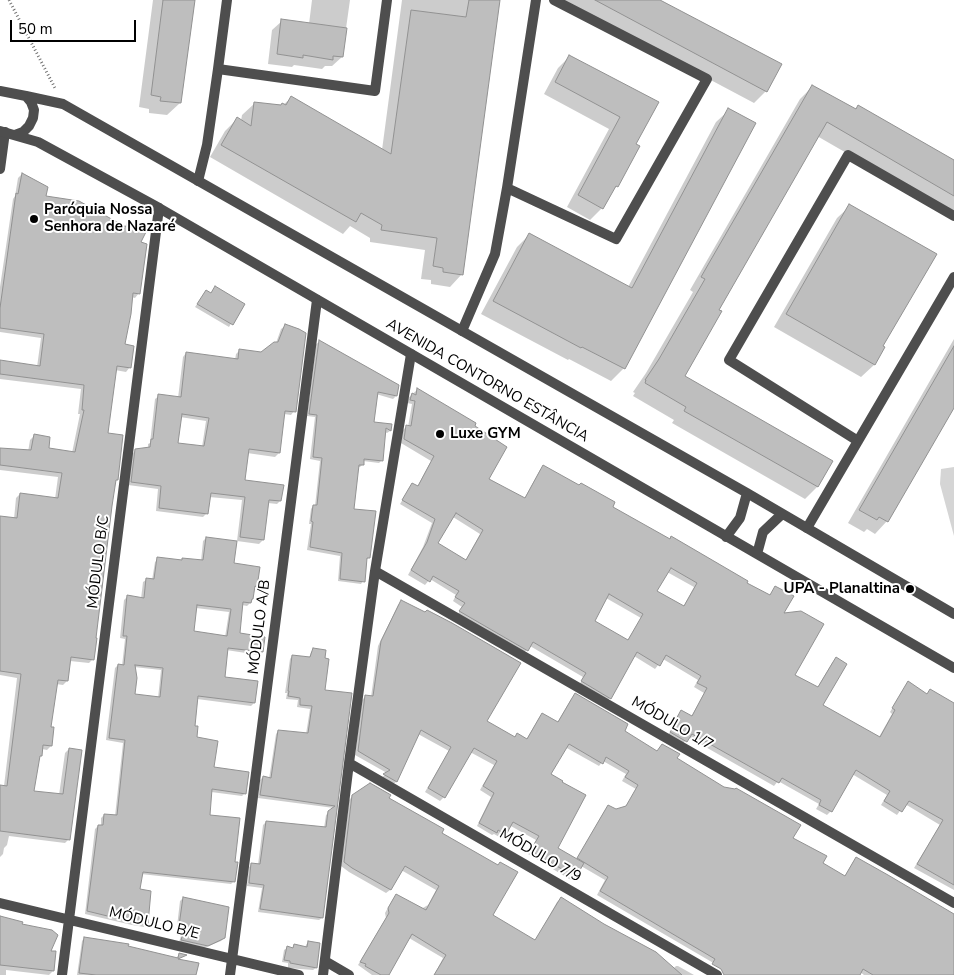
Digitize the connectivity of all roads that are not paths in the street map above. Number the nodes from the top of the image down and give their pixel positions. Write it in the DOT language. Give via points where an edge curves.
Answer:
graph roads {
  1 [pos="227,0"];
  2 [pos="386,0"];
  3 [pos="536,0"];
  4 [pos="554,0"];
  5 [pos="218,69"];
  6 [pos="0,92"];
  7 [pos="26,96"];
  8 [pos="2,132"];
  9 [pos="15,135"];
  10 [pos="0,168"];
  11 [pos="198,181"];
  12 [pos="507,188"];
  13 [pos="159,208"];
  14 [pos="954,216"];
  15 [pos="954,277"];
  16 [pos="317,300"];
  17 [pos="462,331"];
  18 [pos="411,354"];
  19 [pos="858,441"];
  20 [pos="747,493"];
  21 [pos="782,514"];
  22 [pos="807,528"];
  23 [pos="726,537"];
  24 [pos="757,554"];
  25 [pos="375,571"];
  26 [pos="954,614"];
  27 [pos="954,668"];
  28 [pos="349,764"];
  29 [pos="0,903"];
  30 [pos="954,903"];
  31 [pos="69,919"];
  32 [pos="232,959"];
  33 [pos="325,961"];
  34 [pos="62,975"];
  35 [pos="230,975"];
  36 [pos="299,975"];
  37 [pos="323,975"];
  38 [pos="349,975"];
  39 [pos="717,975"];
  1 -- 5 [label="street"];
  2 -- 5 [label="street" via="375,91"];
  3 -- 12 [label="street"];
  4 -- 12 [label="street" via="707,79 616,239"];
  5 -- 11 [label="street" via="207,145"];
  6 -- 7 [label="street, AVENIDA CONTORNO ESTÂNCIA"];
  7 -- 9 [label="street" via="34,110 33,118 23,132"];
  7 -- 11 [label="street, AVENIDA CONTORNO ESTÂNCIA" via="63,104"];
  8 -- 9 [label="street, AVENIDA CONTORNO ESTÂNCIA"];
  8 -- 10 [label="street"];
  9 -- 13 [label="street, AVENIDA CONTORNO ESTÂNCIA" via="38,142"];
  11 -- 17 [label="street, AVENIDA CONTORNO ESTÂNCIA"];
  12 -- 17 [label="street" via="495,254"];
  13 -- 16 [label="street, AVENIDA CONTORNO ESTÂNCIA"];
  13 -- 31 [label="street, MÓDULO B/C"];
  14 -- 19 [label="street" via="848,155 729,360"];
  15 -- 19 [label="street"];
  16 -- 18 [label="street, AVENIDA CONTORNO ESTÂNCIA"];
  16 -- 32 [label="street, MÓDULO A/B"];
  17 -- 20 [label="street, AVENIDA CONTORNO ESTÂNCIA"];
  18 -- 23 [label="street, AVENIDA CONTORNO ESTÂNCIA"];
  18 -- 25 [label="street"];
  19 -- 22 [label="street"];
  20 -- 21 [label="street, AVENIDA CONTORNO ESTÂNCIA"];
  20 -- 23 [label="street" via="740,518"];
  21 -- 22 [label="street, AVENIDA CONTORNO ESTÂNCIA"];
  21 -- 24 [label="street" via="762,532"];
  22 -- 26 [label="street, AVENIDA CONTORNO ESTÂNCIA"];
  23 -- 24 [label="street, AVENIDA CONTORNO ESTÂNCIA"];
  24 -- 27 [label="street, AVENIDA CONTORNO ESTÂNCIA"];
  25 -- 28 [label="street"];
  25 -- 30 [label="street, MÓDULO 1/7"];
  28 -- 33 [label="street"];
  28 -- 39 [label="street, MÓDULO 7/9"];
  29 -- 31 [label="street, MÓDULO B/E"];
  31 -- 32 [label="street, MÓDULO B/E"];
  31 -- 34 [label="street, MÓDULO B/C"];
  32 -- 35 [label="street, MÓDULO A/B"];
  32 -- 36 [label="street, MÓDULO B/E"];
  33 -- 37 [label="street"];
  33 -- 38 [label="street"];
}
